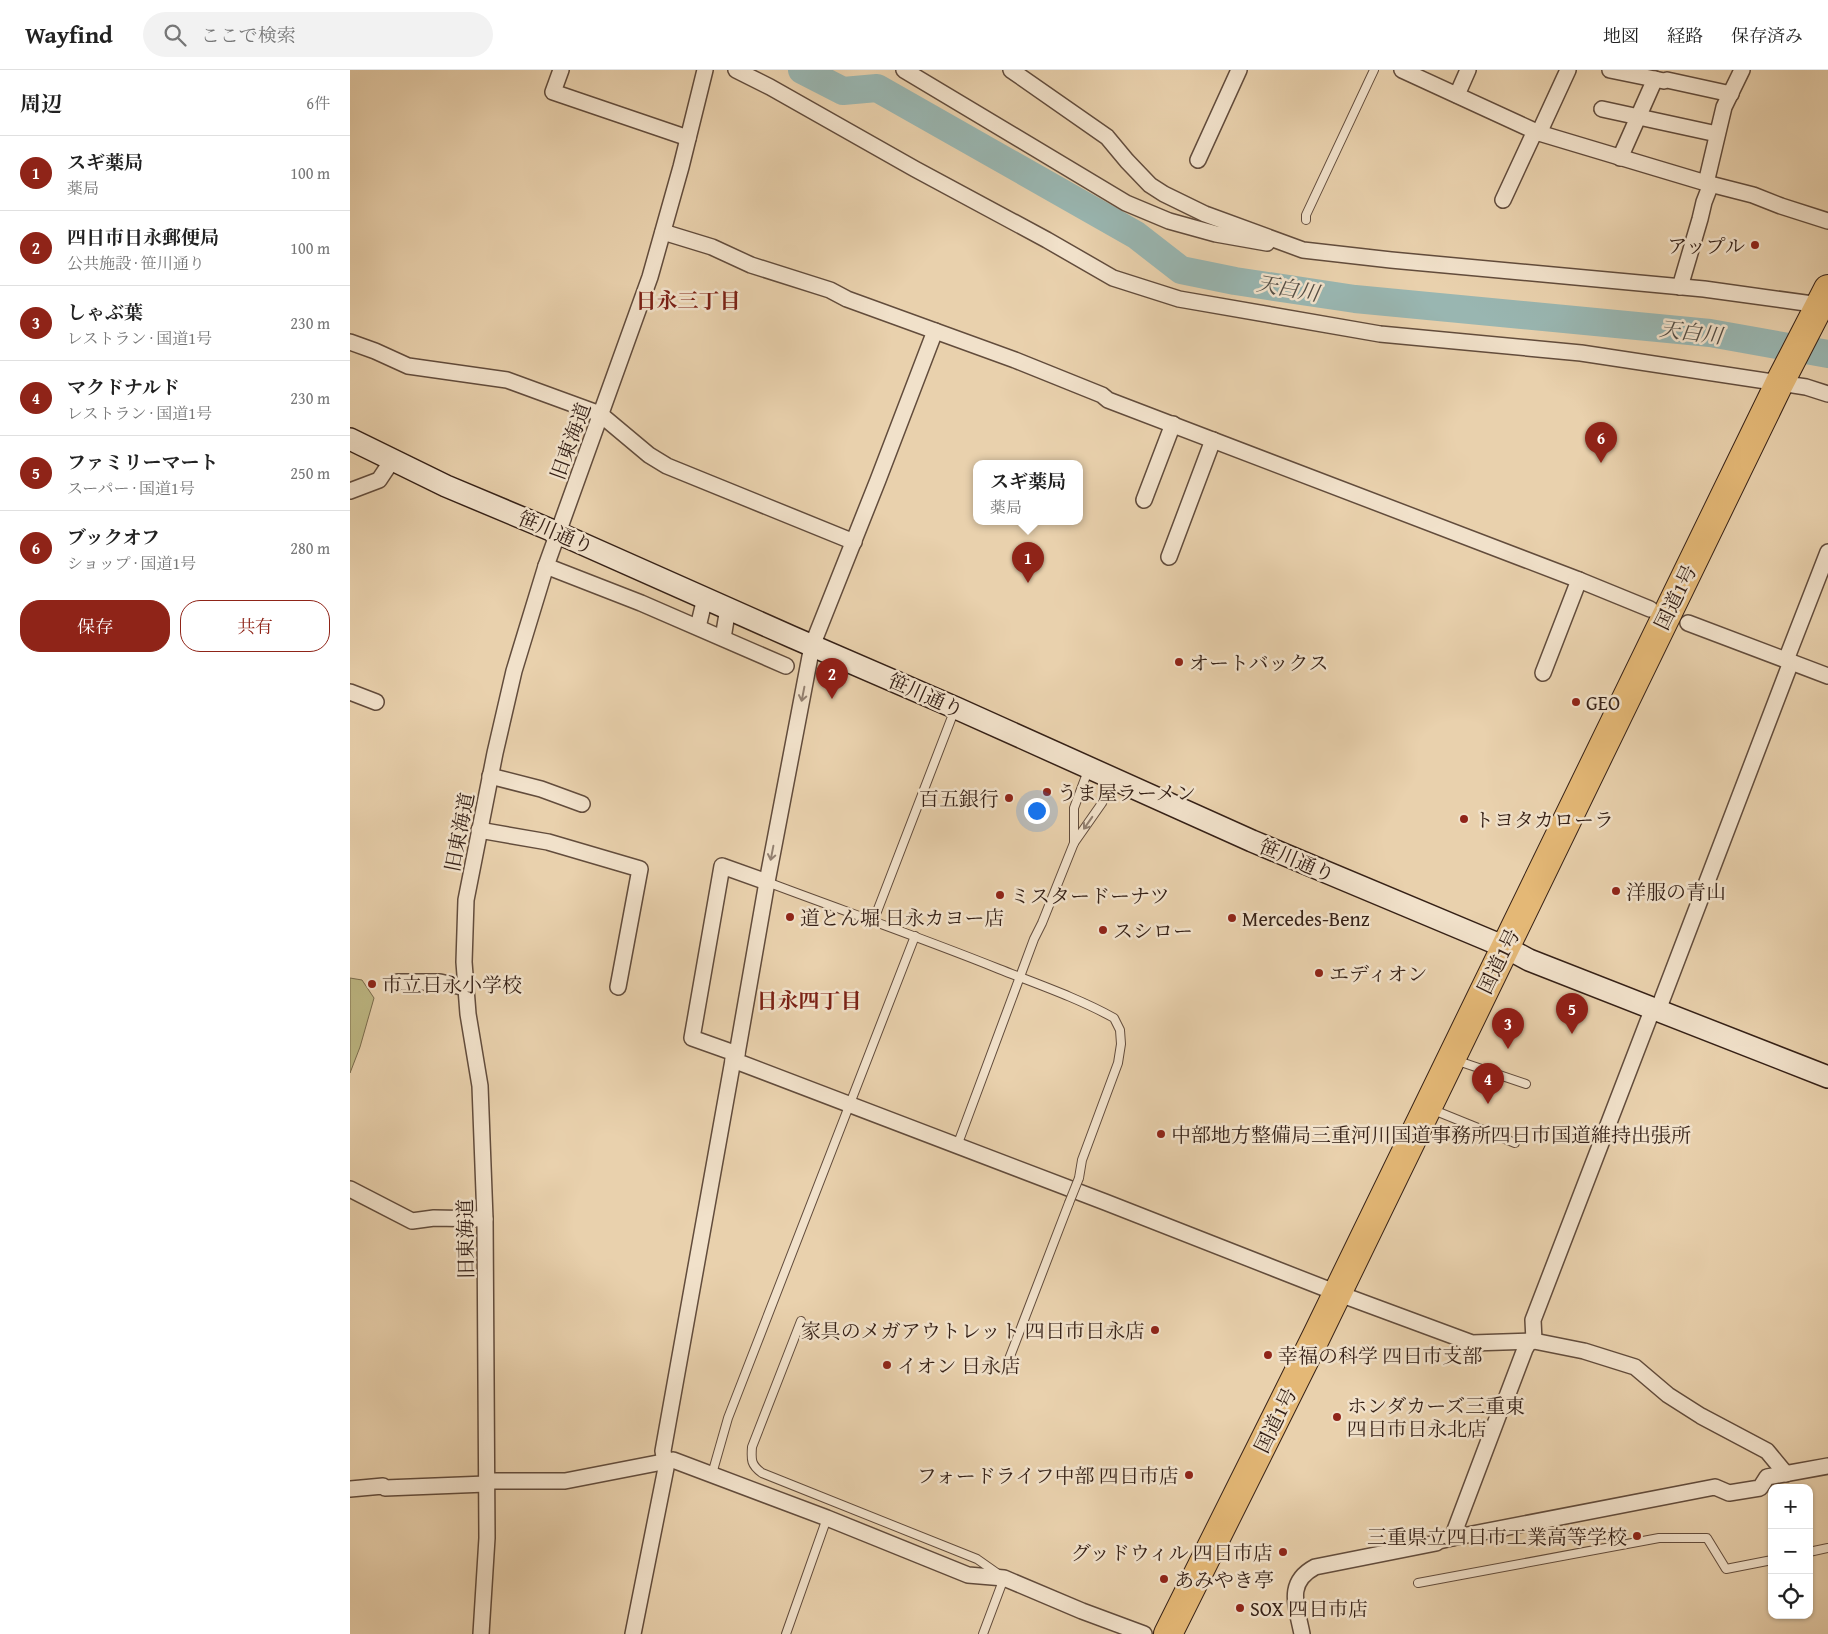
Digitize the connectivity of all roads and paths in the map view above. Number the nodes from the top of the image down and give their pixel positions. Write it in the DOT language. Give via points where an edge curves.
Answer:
graph roads {
  1 [pos="560,70"];
  2 [pos="705,70"];
  3 [pos="736,70"];
  4 [pos="904,70"];
  5 [pos="1011,70"];
  6 [pos="1239,70"];
  7 [pos="1374,70"];
  8 [pos="1402,70"];
  9 [pos="1468,70"];
  10 [pos="1568,70"];
  11 [pos="1610,70"];
  12 [pos="1742,70"];
  13 [pos="1655,79"];
  14 [pos="1731,94"];
  15 [pos="1457,95"];
  16 [pos="1602,109"];
  17 [pos="1638,117"];
  18 [pos="1537,132"];
  19 [pos="1717,134"];
  20 [pos="688,138"];
  21 [pos="1620,158"];
  22 [pos="1198,160"];
  23 [pos="1708,184"];
  24 [pos="1503,200"];
  25 [pos="1306,220"];
  26 [pos="1828,221"];
  27 [pos="663,232"];
  28 [pos="1286,245"];
  29 [pos="1680,287"];
  30 [pos="1825,296"];
  31 [pos="935,331"];
  32 [pos="350,342"];
  33 [pos="1779,384"];
  34 [pos="1828,394"];
  35 [pos="600,414"];
  36 [pos="1173,424"];
  37 [pos="350,439"];
  38 [pos="1212,440"];
  39 [pos="393,458"];
  40 [pos="350,491"];
  41 [pos="1144,500"];
  42 [pos="558,533"];
  43 [pos="854,542"];
  44 [pos="1828,552"];
  45 [pos="1168,557"];
  46 [pos="546,566"];
  47 [pos="1579,580"];
  48 [pos="705,598"];
  49 [pos="728,608"];
  50 [pos="1650,608"];
  51 [pos="1688,623"];
  52 [pos="698,627"];
  53 [pos="723,638"];
  54 [pos="812,646"];
  55 [pos="1789,661"];
  56 [pos="786,666"];
  57 [pos="1543,673"];
  58 [pos="1828,676"];
  59 [pos="350,692"];
  60 [pos="376,702"];
  61 [pos="956,708"];
  62 [pos="1089,768"];
  63 [pos="490,776"];
  64 [pos="1111,778"];
  65 [pos="582,804"];
  66 [pos="479,830"];
  67 [pos="1074,843"];
  68 [pos="767,882"];
  69 [pos="873,922"];
  70 [pos="915,936"];
  71 [pos="1505,947"];
  72 [pos="1020,977"];
  73 [pos="397,982"];
  74 [pos="618,987"];
  75 [pos="466,988"];
  76 [pos="1655,1009"];
  77 [pos="735,1057"];
  78 [pos="1451,1059"];
  79 [pos="1828,1077"];
  80 [pos="1526,1084"];
  81 [pos="849,1104"];
  82 [pos="1428,1107"];
  83 [pos="1516,1142"];
  84 [pos="957,1146"];
  85 [pos="350,1189"];
  86 [pos="485,1220"];
  87 [pos="1337,1293"];
  88 [pos="801,1321"];
  89 [pos="1532,1341"];
  90 [pos="1009,1359"];
  91 [pos="665,1461"];
  92 [pos="1828,1466"];
  93 [pos="712,1474"];
  94 [pos="1786,1474"];
  95 [pos="486,1483"];
  96 [pos="350,1489"];
  97 [pos="827,1518"];
  98 [pos="1452,1538"];
  99 [pos="1828,1548"];
  100 [pos="1813,1551"];
  101 [pos="1768,1561"];
  102 [pos="1004,1578"];
  103 [pos="1418,1584"];
  104 [pos="481,1634"];
  105 [pos="633,1634"];
  106 [pos="786,1634"];
  107 [pos="983,1634"];
  108 [pos="1144,1634"];
  109 [pos="1168,1634"];
  110 [pos="1302,1634"];
  1 -- 20 [label="street" via="554,92"];
  2 -- 20 [label="street, 旧東海道"];
  3 -- 33 [label="street" via="1113,278 1179,299 1380,334 1581,353"];
  4 -- 28 [label="street" via="1126,203 1216,234"];
  5 -- 28 [label="street" via="1107,137 1150,185 1164,194 1205,214"];
  6 -- 22 [label="street"];
  7 -- 25 [label="lane"];
  8 -- 15 [label="street"];
  9 -- 15 [label="street"];
  10 -- 18 [label="street"];
  11 -- 13 [label="street"];
  12 -- 14 [label="street"];
  13 -- 14 [label="street"];
  13 -- 17 [label="street"];
  14 -- 19 [label="street"];
  15 -- 18 [label="street"];
  16 -- 17 [label="street"];
  17 -- 19 [label="street"];
  17 -- 21 [label="street"];
  18 -- 21 [label="street"];
  18 -- 24 [label="street"];
  19 -- 23 [label="street"];
  20 -- 27 [label="street, 旧東海道"];
  21 -- 23 [label="street"];
  23 -- 26 [label="street" via="1753,195"];
  23 -- 29 [label="street"];
  27 -- 31 [label="street" via="712,247 751,265 830,290"];
  27 -- 35 [label="street, 旧東海道"];
  28 -- 29 [label="street" via="1303,250 1390,260"];
  29 -- 30 [label="street"];
  30 -- 33 [label="highway, 国道1号"];
  31 -- 36 [label="street"];
  31 -- 43 [label="street"];
  32 -- 35 [label="street" via="408,366 507,380"];
  33 -- 34 [label="street"];
  33 -- 71 [label="highway, 国道1号"];
  35 -- 42 [label="street, 旧東海道"];
  35 -- 43 [label="street" via="667,466"];
  36 -- 38 [label="street"];
  36 -- 41 [label="street"];
  37 -- 39 [label="street, 笹川通り"];
  38 -- 45 [label="street"];
  38 -- 47 [label="street"];
  39 -- 40 [label="street" via="379,480"];
  39 -- 42 [label="street, 笹川通り" via="446,486"];
  42 -- 46 [label="street, 旧東海道"];
  42 -- 48 [label="street, 笹川通り"];
  43 -- 54 [label="street"];
  44 -- 55 [label="street"];
  46 -- 52 [label="street"];
  46 -- 63 [label="street, 旧東海道" via="514,671"];
  47 -- 50 [label="street"];
  47 -- 57 [label="street"];
  48 -- 49 [label="street, 笹川通り"];
  48 -- 52 [label="street"];
  49 -- 53 [label="street"];
  49 -- 54 [label="street, 笹川通り"];
  51 -- 55 [label="street"];
  52 -- 53 [label="street"];
  53 -- 56 [label="street"];
  54 -- 61 [label="street, 笹川通り"];
  54 -- 68 [label="street, one-way"];
  55 -- 58 [label="street"];
  55 -- 76 [label="street"];
  59 -- 60 [label="street"];
  61 -- 62 [label="street, 笹川通り"];
  61 -- 69 [label="lane"];
  62 -- 64 [label="street, 笹川通り"];
  62 -- 67 [label="lane" via="1074,808"];
  63 -- 65 [label="street"];
  63 -- 66 [label="street, 旧東海道"];
  64 -- 67 [label="lane, one-way" via="1102,803"];
  64 -- 71 [label="street, 笹川通り" via="1252,842"];
  66 -- 74 [label="street" via="548,842 640,869"];
  66 -- 75 [label="street, 旧東海道" via="464,921"];
  67 -- 72 [label="lane"];
  68 -- 69 [label="lane"];
  68 -- 77 [label="street"];
  68 -- 77 [label="street" via="722,866 692,1038"];
  69 -- 70 [label="lane"];
  70 -- 72 [label="lane"];
  70 -- 81 [label="lane"];
  71 -- 76 [label="street, 笹川通り"];
  71 -- 78 [label="highway, 国道1号"];
  72 -- 84 [label="lane"];
  72 -- 90 [label="lane, bridge" via="1114,1018 1120,1030 1121,1044 1118,1063 1078,1178"];
  73 -- 75 [label="street" via="440,982"];
  75 -- 86 [label="street, 旧東海道" via="480,1086"];
  76 -- 79 [label="street, 笹川通り"];
  76 -- 89 [label="street" via="1533,1320"];
  77 -- 81 [label="street"];
  77 -- 91 [label="street" via="663,1451"];
  78 -- 80 [label="lane"];
  78 -- 82 [label="highway, 国道1号"];
  81 -- 84 [label="street"];
  81 -- 93 [label="lane" via="728,1418"];
  82 -- 83 [label="lane"];
  82 -- 87 [label="highway, 国道1号"];
  84 -- 87 [label="street"];
  85 -- 86 [label="street" via="412,1221 434,1218"];
  86 -- 95 [label="street, 旧東海道"];
  87 -- 89 [label="street" via="1472,1343"];
  87 -- 109 [label="highway, 国道1号"];
  88 -- 102 [label="lane" via="752,1447 751,1458 755,1468 977,1559"];
  89 -- 94 [label="street" via="1584,1351 1635,1367 1668,1395 1701,1416 1767,1451"];
  89 -- 98 [label="street" via="1525,1349"];
  91 -- 93 [label="street" via="673,1460"];
  91 -- 95 [label="street" via="565,1481"];
  91 -- 105 [label="street"];
  92 -- 94 [label="street"];
  93 -- 97 [label="street"];
  94 -- 98 [label="street" via="1767,1477 1760,1488 1728,1494 1715,1487"];
  95 -- 96 [label="street"];
  95 -- 104 [label="street, 旧東海道" via="487,1538"];
  97 -- 102 [label="street" via="968,1575"];
  97 -- 106 [label="lane"];
  98 -- 110 [label="street" via="1307,1571 1297,1582 1295,1593"];
  99 -- 100 [label="lane"];
  101 -- 103 [label="lane" via="1726,1569 1708,1538 1659,1538"];
  102 -- 107 [label="lane"];
  102 -- 108 [label="street"];
}
